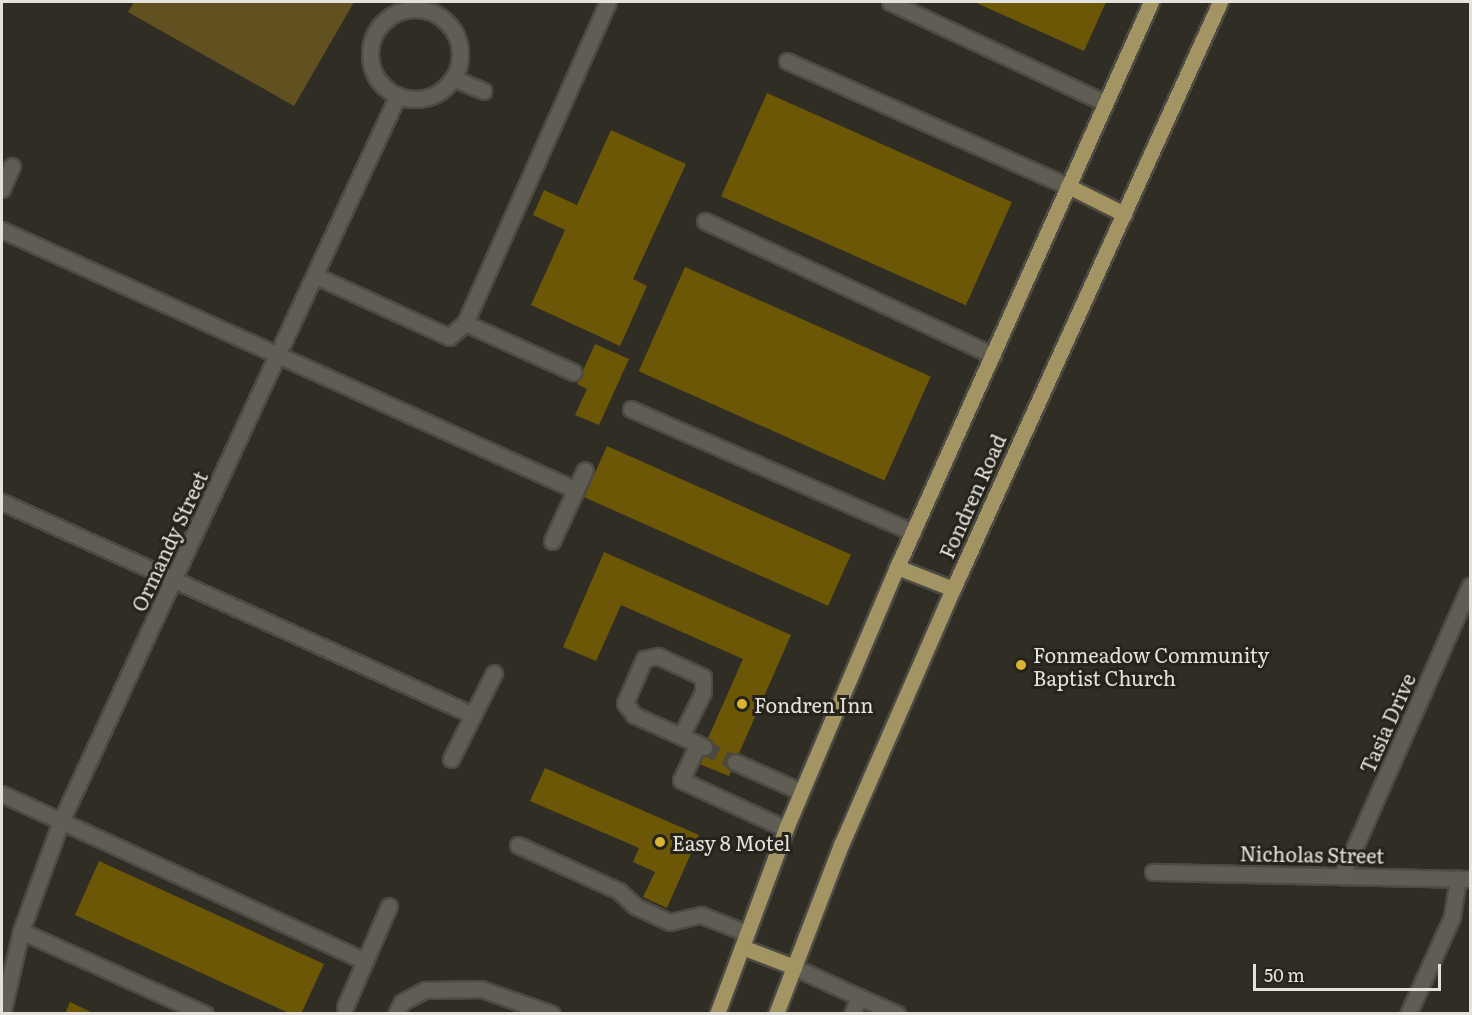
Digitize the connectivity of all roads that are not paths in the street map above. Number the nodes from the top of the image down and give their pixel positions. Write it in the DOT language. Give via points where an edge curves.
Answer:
graph roads {
  1 [pos="608,2"];
  2 [pos="890,2"];
  3 [pos="1151,2"];
  4 [pos="1220,2"];
  5 [pos="787,61"];
  6 [pos="453,78"];
  7 [pos="483,91"];
  8 [pos="398,95"];
  9 [pos="1106,103"];
  10 [pos="12,166"];
  11 [pos="1068,186"];
  12 [pos="2,189"];
  13 [pos="1124,214"];
  14 [pos="705,221"];
  15 [pos="2,230"];
  16 [pos="316,276"];
  17 [pos="465,323"];
  18 [pos="277,354"];
  19 [pos="993,355"];
  20 [pos="573,372"];
  21 [pos="631,409"];
  22 [pos="585,470"];
  23 [pos="576,490"];
  24 [pos="2,502"];
  25 [pos="913,532"];
  26 [pos="552,541"];
  27 [pos="897,567"];
  28 [pos="175,580"];
  29 [pos="1470,586"];
  30 [pos="953,589"];
  31 [pos="494,673"];
  32 [pos="473,715"];
  33 [pos="681,736"];
  34 [pos="451,759"];
  35 [pos="735,762"];
  36 [pos="802,792"];
  37 [pos="2,794"];
  38 [pos="61,821"];
  39 [pos="786,829"];
  40 [pos="518,845"];
  41 [pos="1153,872"];
  42 [pos="1342,876"];
  43 [pos="1464,878"];
  44 [pos="389,906"];
  45 [pos="21,932"];
  46 [pos="745,940"];
  47 [pos="365,961"];
  48 [pos="794,967"];
  49 [pos="859,997"];
  50 [pos="345,1007"];
  51 [pos="2,1014"];
  52 [pos="205,1014"];
  53 [pos="396,1014"];
  54 [pos="552,1014"];
  55 [pos="717,1014"];
  56 [pos="776,1014"];
  57 [pos="852,1014"];
  58 [pos="862,1014"];
  59 [pos="897,1014"];
  60 [pos="1408,1014"];
  1 -- 17 [label="street"];
  2 -- 9 [label="street"];
  3 -- 9 [label="main road, Fondren Road"];
  4 -- 13 [label="main road, Fondren Road"];
  5 -- 11 [label="street"];
  6 -- 7 [label="street"];
  6 -- 8 [label="street" via="426,98"];
  6 -- 8 [label="street" via="460,53 450,26 438,16 409,10 382,24 371,50 377,77"];
  8 -- 16 [label="street, Ormandy Street"];
  9 -- 11 [label="main road, Fondren Road"];
  10 -- 12 [label="street"];
  11 -- 13 [label="main road"];
  11 -- 19 [label="main road, Fondren Road"];
  13 -- 30 [label="main road, Fondren Road"];
  14 -- 19 [label="street"];
  15 -- 18 [label="street"];
  16 -- 17 [label="street" via="449,338"];
  16 -- 18 [label="street, Ormandy Street"];
  17 -- 20 [label="street"];
  18 -- 23 [label="street"];
  18 -- 28 [label="street, Ormandy Street"];
  19 -- 25 [label="main road, Fondren Road"];
  21 -- 25 [label="street"];
  22 -- 23 [label="street"];
  23 -- 26 [label="street"];
  24 -- 28 [label="street"];
  25 -- 27 [label="main road, Fondren Road"];
  27 -- 30 [label="main road"];
  27 -- 36 [label="main road, Fondren Road"];
  28 -- 32 [label="street"];
  28 -- 38 [label="street, Ormandy Street"];
  29 -- 42 [label="street, Tasia Drive"];
  30 -- 48 [label="main road, Fondren Road" via="841,845"];
  31 -- 32 [label="street"];
  32 -- 34 [label="street"];
  33 -- 33 [label="street" via="634,715 625,703 644,659 658,656 703,677 703,692"];
  33 -- 39 [label="street" via="701,745 681,780"];
  35 -- 36 [label="street"];
  36 -- 39 [label="main road, Fondren Road"];
  37 -- 38 [label="street"];
  38 -- 45 [label="street, Ormandy Street"];
  38 -- 47 [label="street"];
  39 -- 46 [label="main road, Fondren Road"];
  40 -- 46 [label="street" via="619,891 634,906 670,922 701,915"];
  41 -- 42 [label="street, Nicholas Street"];
  42 -- 43 [label="street, Nicholas Street"];
  43 -- 60 [label="street" via="1452,917"];
  44 -- 47 [label="street"];
  45 -- 51 [label="street, Ormandy Street"];
  45 -- 52 [label="street"];
  46 -- 48 [label="main road"];
  46 -- 55 [label="main road, Fondren Road"];
  47 -- 50 [label="street"];
  48 -- 49 [label="street"];
  48 -- 56 [label="main road, Fondren Road"];
  49 -- 57 [label="street"];
  49 -- 58 [label="street"];
  49 -- 59 [label="street"];
  53 -- 54 [label="street" via="402,1002 425,990 481,989"];
}
